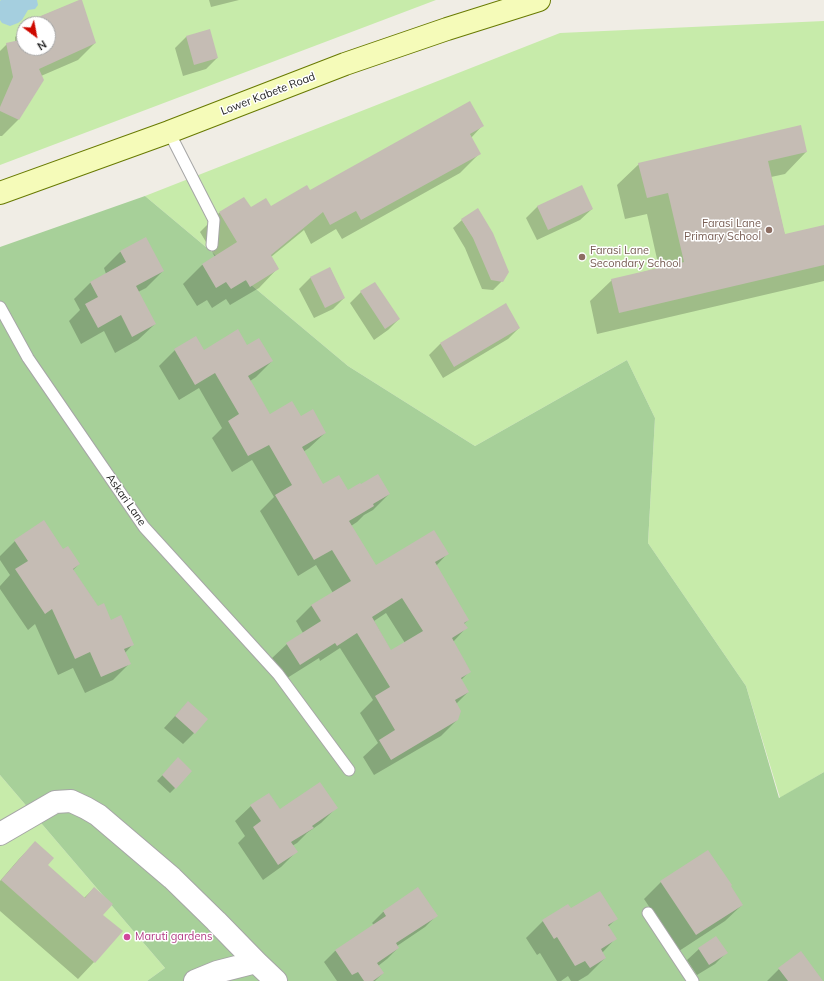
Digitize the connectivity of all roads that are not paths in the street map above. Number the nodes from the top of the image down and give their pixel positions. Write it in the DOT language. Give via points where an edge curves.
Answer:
graph roads {
  1 [pos="539,0"];
  2 [pos="169,132"];
  3 [pos="0,192"];
  4 [pos="212,245"];
  5 [pos="0,307"];
  6 [pos="349,770"];
  7 [pos="0,834"];
  8 [pos="648,913"];
  9 [pos="256,962"];
  10 [pos="195,981"];
  11 [pos="276,981"];
  12 [pos="693,981"];
  1 -- 2 [label="main road, Lower Kabete Road" via="447,28 346,64"];
  2 -- 3 [label="main road, Lower Kabete Road"];
  2 -- 4 [label="lane" via="214,220"];
  5 -- 6 [label="lane, Askari Lane" via="28,358 144,527 278,674"];
  7 -- 9 [label="street" via="55,802 71,801 86,808 98,815 172,878"];
  8 -- 12 [label="lane"];
  9 -- 10 [label="street" via="217,972"];
  9 -- 11 [label="street"];
}
